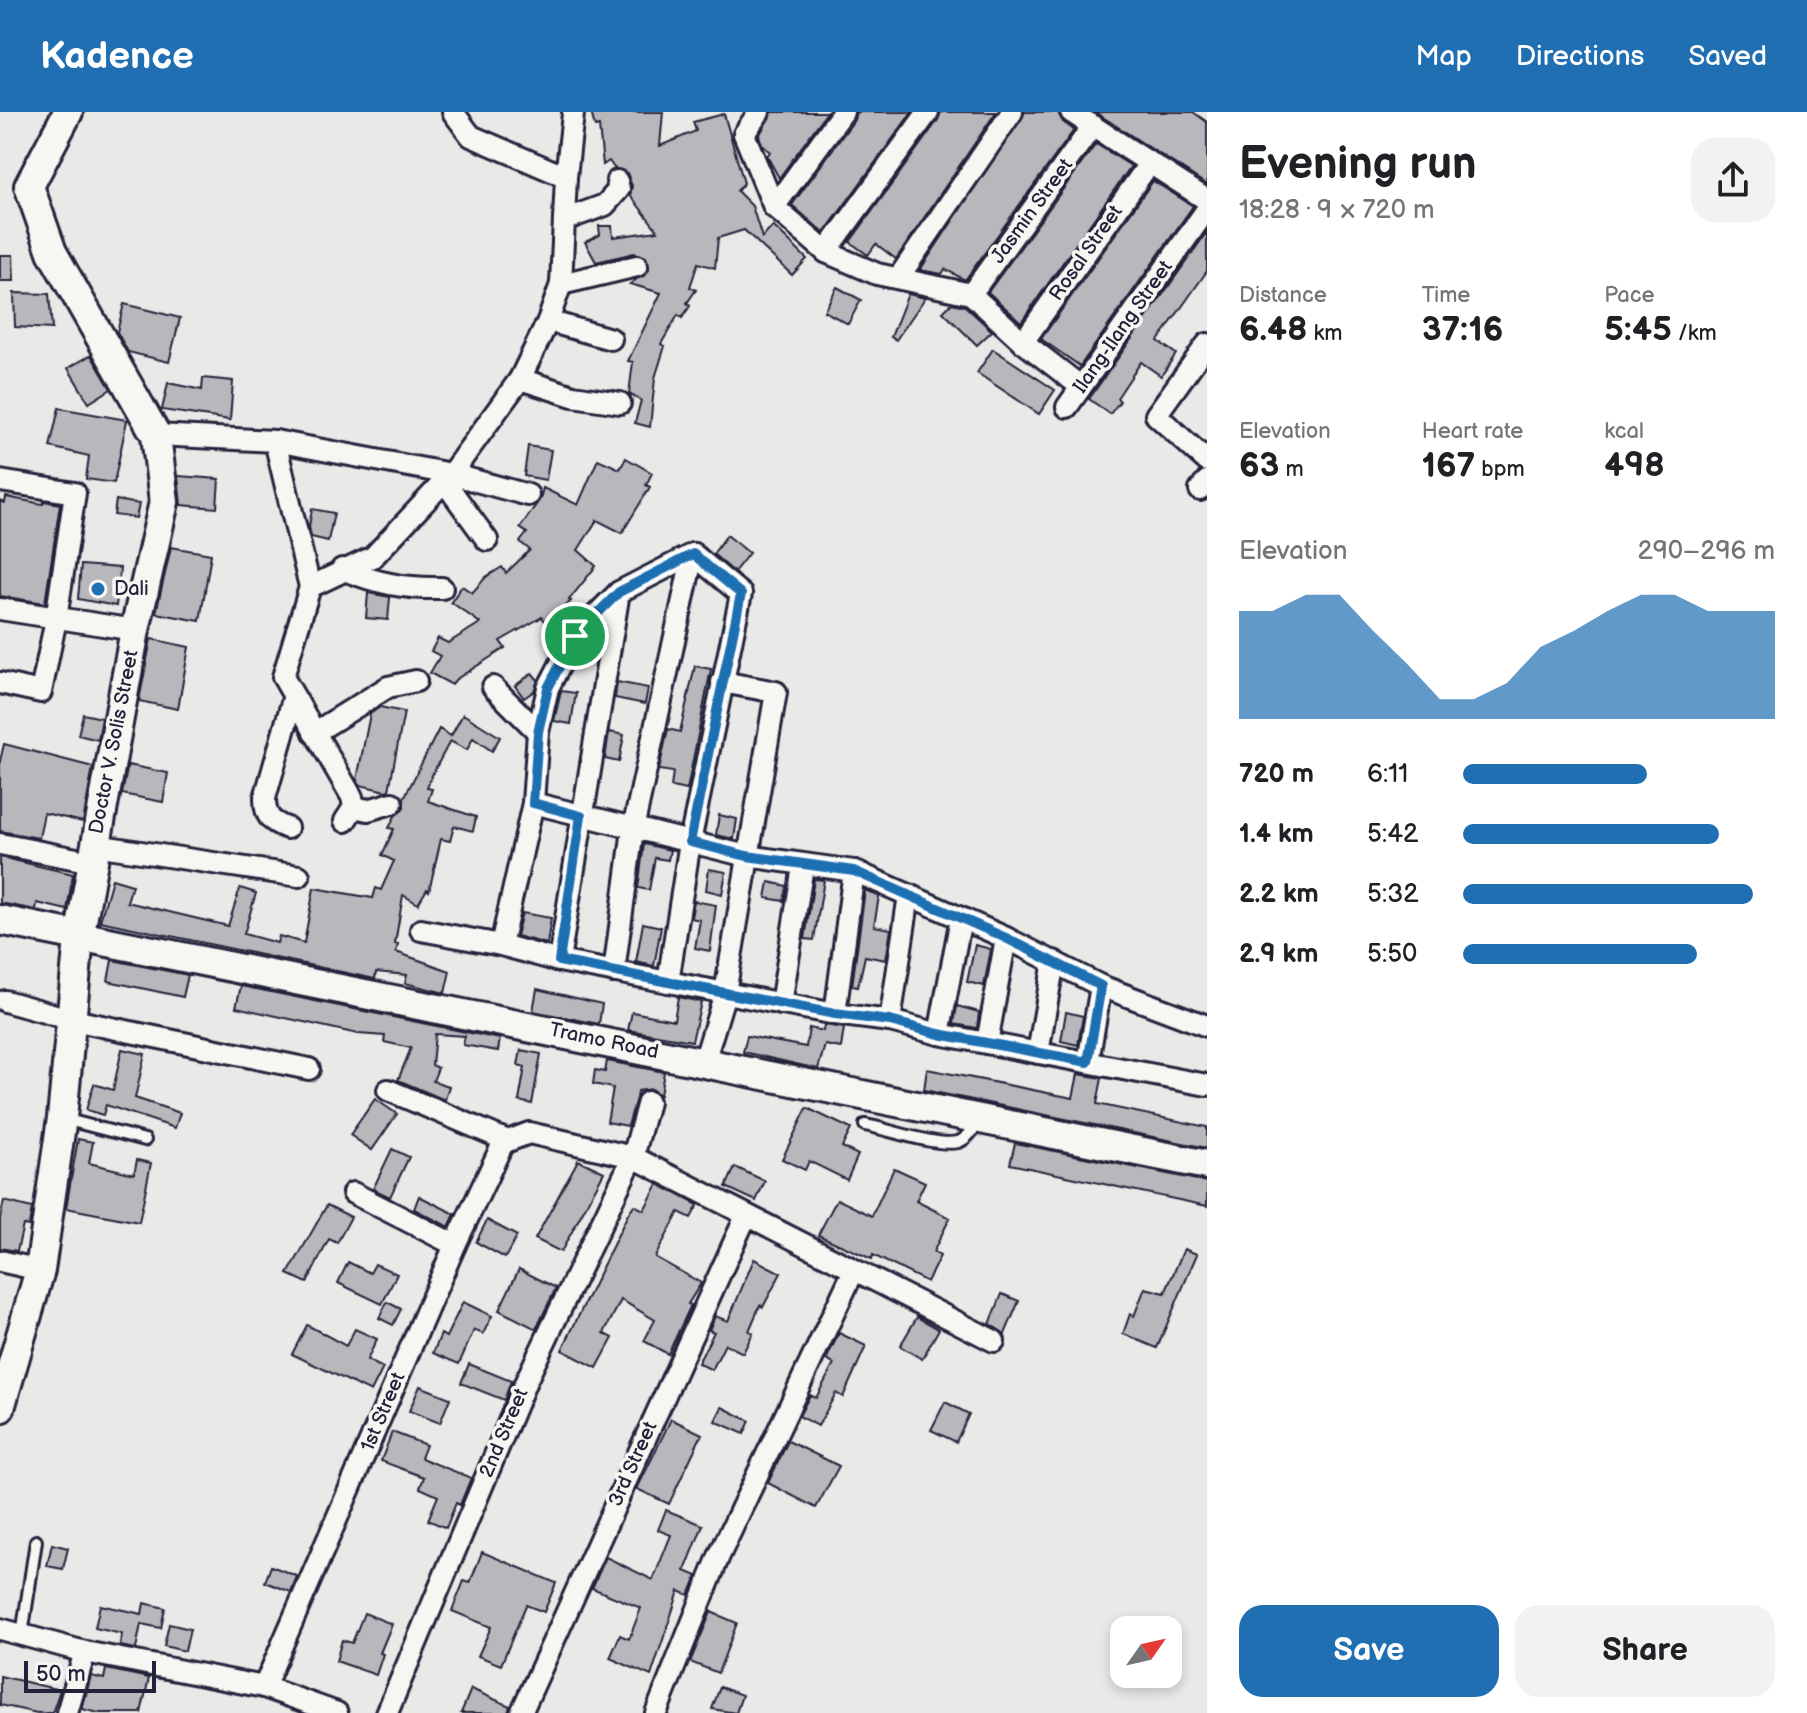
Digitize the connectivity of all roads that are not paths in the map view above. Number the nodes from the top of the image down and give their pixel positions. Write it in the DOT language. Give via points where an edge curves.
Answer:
graph roads {
  1 [pos="68,112"];
  2 [pos="453,112"];
  3 [pos="759,112"];
  4 [pos="843,112"];
  5 [pos="928,112"];
  6 [pos="1012,112"];
  7 [pos="1071,112"];
  8 [pos="573,114"];
  9 [pos="1092,127"];
  10 [pos="1149,164"];
  11 [pos="566,177"];
  12 [pos="617,181"];
  13 [pos="1207,200"];
  14 [pos="774,207"];
  15 [pos="1207,209"];
  16 [pos="564,220"];
  17 [pos="826,252"];
  18 [pos="637,266"];
  19 [pos="899,277"];
  20 [pos="561,284"];
  21 [pos="971,294"];
  22 [pos="548,321"];
  23 [pos="611,339"];
  24 [pos="1023,342"];
  25 [pos="1207,344"];
  26 [pos="520,379"];
  27 [pos="1080,386"];
  28 [pos="620,403"];
  29 [pos="1067,407"];
  30 [pos="156,435"];
  31 [pos="275,441"];
  32 [pos="1207,461"];
  33 [pos="447,477"];
  34 [pos="0,481"];
  35 [pos="528,495"];
  36 [pos="487,540"];
  37 [pos="693,554"];
  38 [pos="342,569"];
  39 [pos="310,587"];
  40 [pos="442,588"];
  41 [pos="619,592"];
  42 [pos="0,609"];
  43 [pos="56,619"];
  44 [pos="135,630"];
  45 [pos="416,681"];
  46 [pos="722,682"];
  47 [pos="0,683"];
  48 [pos="493,687"];
  49 [pos="293,699"];
  50 [pos="538,732"];
  51 [pos="314,733"];
  52 [pos="392,803"];
  53 [pos="533,803"];
  54 [pos="581,816"];
  55 [pos="287,828"];
  56 [pos="633,829"];
  57 [pos="690,842"];
  58 [pos="0,844"];
  59 [pos="93,854"];
  60 [pos="747,856"];
  61 [pos="803,866"];
  62 [pos="854,871"];
  63 [pos="299,876"];
  64 [pos="909,895"];
  65 [pos="961,918"];
  66 [pos="0,920"];
  67 [pos="421,930"];
  68 [pos="79,938"];
  69 [pos="1006,938"];
  70 [pos="501,945"];
  71 [pos="559,961"];
  72 [pos="1054,961"];
  73 [pos="614,972"];
  74 [pos="668,982"];
  75 [pos="1101,986"];
  76 [pos="725,993"];
  77 [pos="5,1001"];
  78 [pos="781,1004"];
  79 [pos="835,1014"];
  80 [pos="73,1020"];
  81 [pos="890,1021"];
  82 [pos="1207,1026"];
  83 [pos="939,1034"];
  84 [pos="987,1043"];
  85 [pos="1038,1053"];
  86 [pos="704,1062"];
  87 [pos="1088,1062"];
  88 [pos="309,1069"];
  89 [pos="1207,1085"];
  90 [pos="388,1090"];
  91 [pos="648,1102"];
  92 [pos="62,1118"];
  93 [pos="981,1119"];
  94 [pos="865,1125"];
  95 [pos="145,1140"];
  96 [pos="508,1141"];
  97 [pos="633,1157"];
  98 [pos="1207,1165"];
  99 [pos="353,1193"];
  100 [pos="746,1216"];
  101 [pos="455,1245"];
  102 [pos="0,1261"];
  103 [pos="40,1270"];
  104 [pos="854,1270"];
  105 [pos="994,1341"];
  106 [pos="2,1396"];
  107 [pos="36,1541"];
  108 [pos="0,1629"];
  109 [pos="22,1635"];
  110 [pos="85,1652"];
  111 [pos="264,1687"];
  112 [pos="661,1711"];
  113 [pos="67,1713"];
  114 [pos="337,1713"];
  115 [pos="387,1713"];
  116 [pos="521,1713"];
  1 -- 30 [label="street, Doctor V. Solis Street" via="29,186 52,252"];
  2 -- 11 [label="street" via="471,136"];
  3 -- 14 [label="street" via="744,134"];
  4 -- 14 [label="street"];
  5 -- 17 [label="street"];
  6 -- 19 [label="street"];
  7 -- 9 [label="street"];
  8 -- 11 [label="street"];
  9 -- 10 [label="street"];
  9 -- 21 [label="street, Jasmin Street"];
  10 -- 13 [label="street"];
  10 -- 24 [label="street, Rosal Street"];
  11 -- 16 [label="street"];
  12 -- 16 [label="street" via="619,189 605,205"];
  14 -- 17 [label="street"];
  15 -- 27 [label="street, Ilang-Ilang Street"];
  16 -- 20 [label="street"];
  17 -- 19 [label="street" via="877,274"];
  18 -- 20 [label="street"];
  19 -- 21 [label="street"];
  20 -- 22 [label="street"];
  21 -- 24 [label="street"];
  22 -- 23 [label="street"];
  22 -- 26 [label="street"];
  24 -- 27 [label="street"];
  25 -- 32 [label="street" via="1156,415"];
  26 -- 28 [label="street" via="573,396"];
  26 -- 33 [label="street"];
  27 -- 29 [label="street, Ilang-Ilang Street"];
  30 -- 31 [label="street"];
  30 -- 44 [label="street, Doctor V. Solis Street" via="164,502"];
  31 -- 33 [label="street"];
  31 -- 39 [label="street"];
  33 -- 35 [label="street"];
  33 -- 36 [label="street"];
  33 -- 38 [label="street" via="373,557"];
  34 -- 43 [label="street" via="75,493"];
  37 -- 41 [label="street"];
  37 -- 46 [label="street" via="741,594"];
  37 -- 56 [label="street"];
  38 -- 39 [label="street"];
  38 -- 40 [label="street" via="407,589"];
  39 -- 49 [label="street" via="283,677"];
  41 -- 50 [label="street" via="575,636 548,688"];
  41 -- 54 [label="street"];
  42 -- 43 [label="street"];
  43 -- 44 [label="street"];
  43 -- 47 [label="street" via="41,692"];
  44 -- 59 [label="street, Doctor V. Solis Street"];
  45 -- 51 [label="street" via="388,687"];
  46 -- 57 [label="street"];
  46 -- 60 [label="street" via="776,692"];
  48 -- 50 [label="street"];
  49 -- 51 [label="street"];
  49 -- 55 [label="street" via="265,798 267,814"];
  50 -- 53 [label="street"];
  51 -- 52 [label="street" via="352,797 350,814"];
  53 -- 54 [label="street"];
  53 -- 70 [label="street"];
  54 -- 56 [label="street"];
  54 -- 71 [label="street"];
  56 -- 57 [label="street"];
  56 -- 73 [label="street"];
  57 -- 60 [label="street"];
  57 -- 74 [label="street"];
  58 -- 59 [label="street"];
  59 -- 63 [label="street"];
  59 -- 68 [label="street, Doctor V. Solis Street"];
  60 -- 61 [label="street"];
  60 -- 76 [label="street"];
  61 -- 62 [label="street"];
  61 -- 78 [label="street"];
  62 -- 64 [label="street"];
  62 -- 79 [label="street"];
  64 -- 65 [label="street"];
  64 -- 81 [label="street"];
  65 -- 69 [label="street"];
  65 -- 83 [label="street"];
  66 -- 68 [label="street, Tramo Road"];
  67 -- 70 [label="street"];
  68 -- 80 [label="street, Doctor V. Solis Street"];
  68 -- 86 [label="street, Tramo Road"];
  69 -- 72 [label="street"];
  69 -- 84 [label="street"];
  70 -- 71 [label="street"];
  71 -- 73 [label="street"];
  72 -- 75 [label="street"];
  72 -- 85 [label="street"];
  73 -- 74 [label="street"];
  74 -- 76 [label="street"];
  75 -- 82 [label="street"];
  75 -- 87 [label="street"];
  76 -- 78 [label="street"];
  76 -- 86 [label="street"];
  77 -- 80 [label="street"];
  78 -- 79 [label="street"];
  79 -- 81 [label="street"];
  80 -- 88 [label="street"];
  80 -- 92 [label="street, Doctor V. Solis Street"];
  81 -- 83 [label="street"];
  83 -- 84 [label="street"];
  84 -- 85 [label="street"];
  85 -- 87 [label="street"];
  86 -- 93 [label="street, Tramo Road"];
  87 -- 89 [label="street"];
  90 -- 96 [label="street"];
  91 -- 97 [label="street, 2nd Street"];
  92 -- 95 [label="lane"];
  92 -- 103 [label="street, Doctor V. Solis Street"];
  93 -- 94 [label="lane" via="967,1138 957,1142"];
  93 -- 98 [label="street, Tramo Road"];
  96 -- 97 [label="street" via="529,1133"];
  96 -- 101 [label="street, 1st Street"];
  97 -- 100 [label="street"];
  97 -- 115 [label="street, 2nd Street" via="526,1381"];
  99 -- 101 [label="street"];
  100 -- 104 [label="street"];
  100 -- 116 [label="street, 3rd Street"];
  101 -- 111 [label="street, 1st Street"];
  102 -- 103 [label="street"];
  103 -- 106 [label="street, Doctor V. Solis Street"];
  104 -- 105 [label="street"];
  104 -- 112 [label="street" via="719,1556"];
  107 -- 109 [label="lane"];
  108 -- 109 [label="street"];
  109 -- 110 [label="street"];
  110 -- 111 [label="street"];
  110 -- 113 [label="street"];
  111 -- 114 [label="street"];
}
